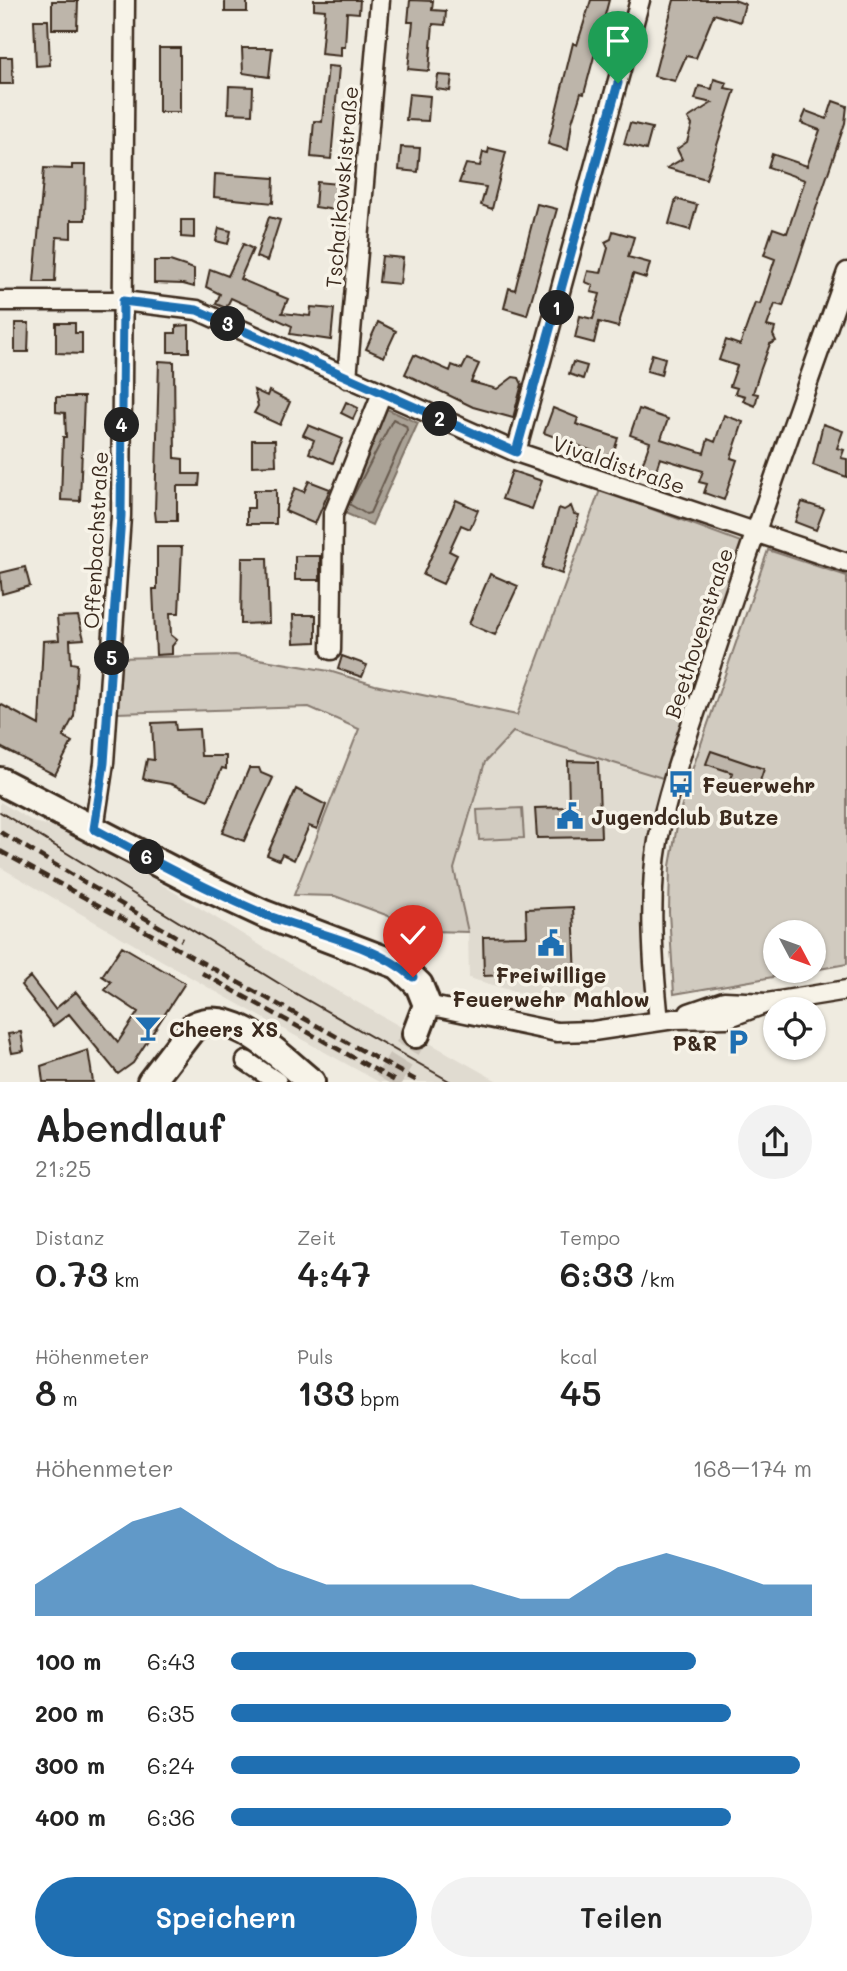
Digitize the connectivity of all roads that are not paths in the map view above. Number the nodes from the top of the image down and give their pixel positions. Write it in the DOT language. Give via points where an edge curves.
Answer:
graph roads {
  1 [pos="125,0"];
  2 [pos="380,0"];
  3 [pos="640,0"];
  4 [pos="847,272"];
  5 [pos="0,301"];
  6 [pos="123,301"];
  7 [pos="347,378"];
  8 [pos="382,393"];
  9 [pos="516,452"];
  10 [pos="754,535"];
  11 [pos="847,563"];
  12 [pos="331,650"];
  13 [pos="0,781"];
  14 [pos="94,829"];
  15 [pos="847,989"];
  16 [pos="427,1005"];
  17 [pos="667,1020"];
  18 [pos="416,1034"];
  19 [pos="246,1061"];
  20 [pos="151,1082"];
  21 [pos="277,1082"];
  22 [pos="311,1082"];
  1 -- 6 [label="street, Offenbachstraße"];
  2 -- 7 [label="street, Tschaikowskistraße"];
  3 -- 9 [label="street"];
  4 -- 10 [label="street, Beethovenstraße"];
  5 -- 6 [label="street, Vivaldistraße"];
  6 -- 7 [label="street, Vivaldistraße" via="197,310"];
  6 -- 14 [label="street, Offenbachstraße" via="121,516 104,763"];
  7 -- 8 [label="street, Vivaldistraße"];
  8 -- 9 [label="street, Vivaldistraße"];
  8 -- 12 [label="street" via="333,515"];
  9 -- 10 [label="street, Vivaldistraße"];
  10 -- 11 [label="street, Vivaldistraße"];
  10 -- 17 [label="street, Beethovenstraße" via="658,841 654,925"];
  13 -- 14 [label="main road"];
  14 -- 16 [label="main road" via="264,914 398,965 419,985"];
  15 -- 17 [label="street" via="767,1003 724,1001"];
  16 -- 17 [label="street" via="557,1032"];
  16 -- 18 [label="main road"];
  19 -- 21 [label="street"];
  20 -- 22 [label="main road" via="194,1026 219,1021 241,1028"];
}
